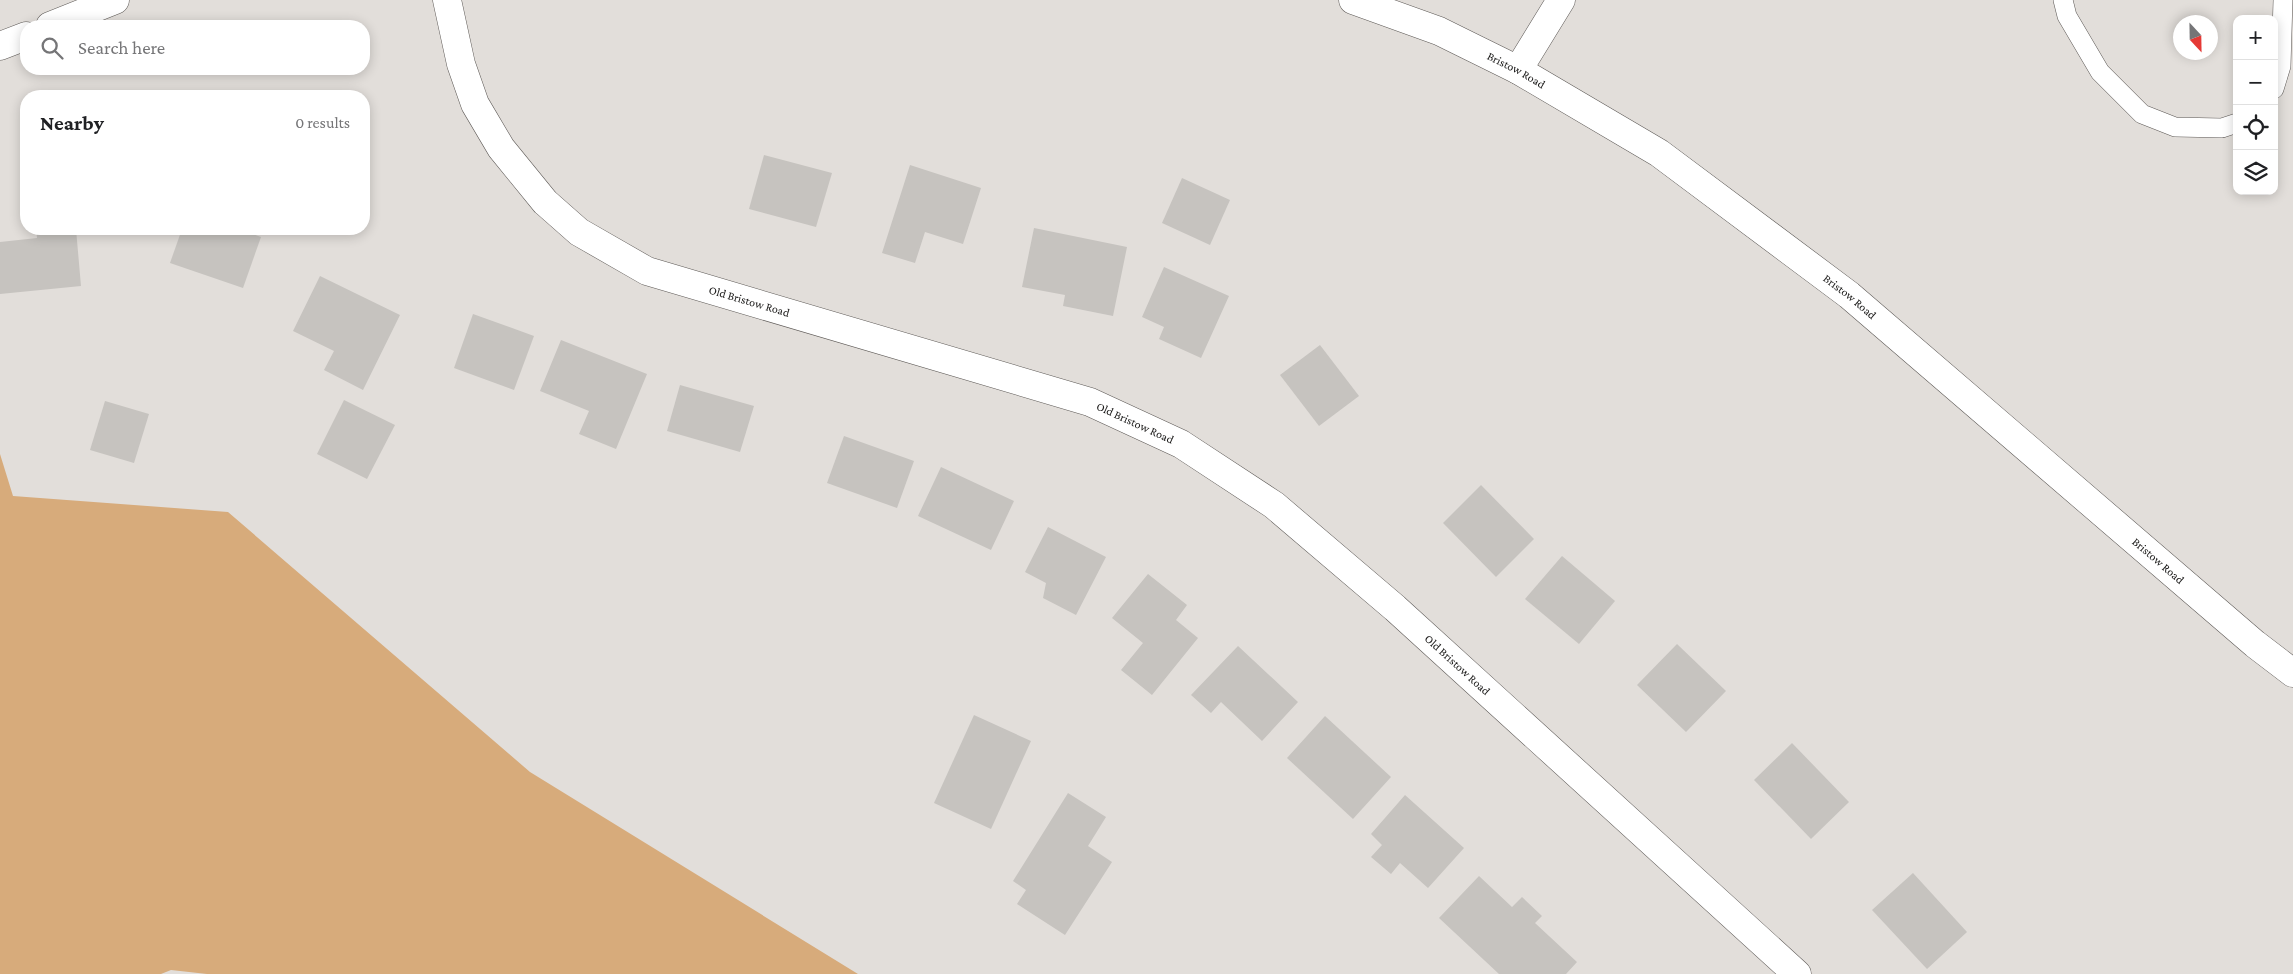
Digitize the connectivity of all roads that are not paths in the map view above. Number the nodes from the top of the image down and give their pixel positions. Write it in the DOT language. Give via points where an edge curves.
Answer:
graph roads {
  1 [pos="115,0"];
  2 [pos="447,0"];
  3 [pos="1354,0"];
  4 [pos="1561,0"];
  5 [pos="2064,0"];
  6 [pos="2283,0"];
  7 [pos="65,20"];
  8 [pos="20,38"];
  9 [pos="0,46"];
  10 [pos="1518,70"];
  11 [pos="2278,76"];
  12 [pos="2233,124"];
  13 [pos="2293,673"];
  14 [pos="1797,974"];
  1 -- 7 [label="street"];
  2 -- 14 [label="street, Old Bristow Road" via="461,64 475,104 501,148 545,202 579,232 647,271 1090,402 1181,444 1274,505 1395,608"];
  3 -- 10 [label="street, Bristow Road" via="1439,31"];
  4 -- 10 [label="street"];
  5 -- 12 [label="lane" via="2067,16 2100,72 2142,114 2175,127 2222,128"];
  6 -- 11 [label="lane"];
  8 -- 9 [label="street"];
  10 -- 13 [label="street, Bristow Road" via="1660,153 1849,295"];
}
